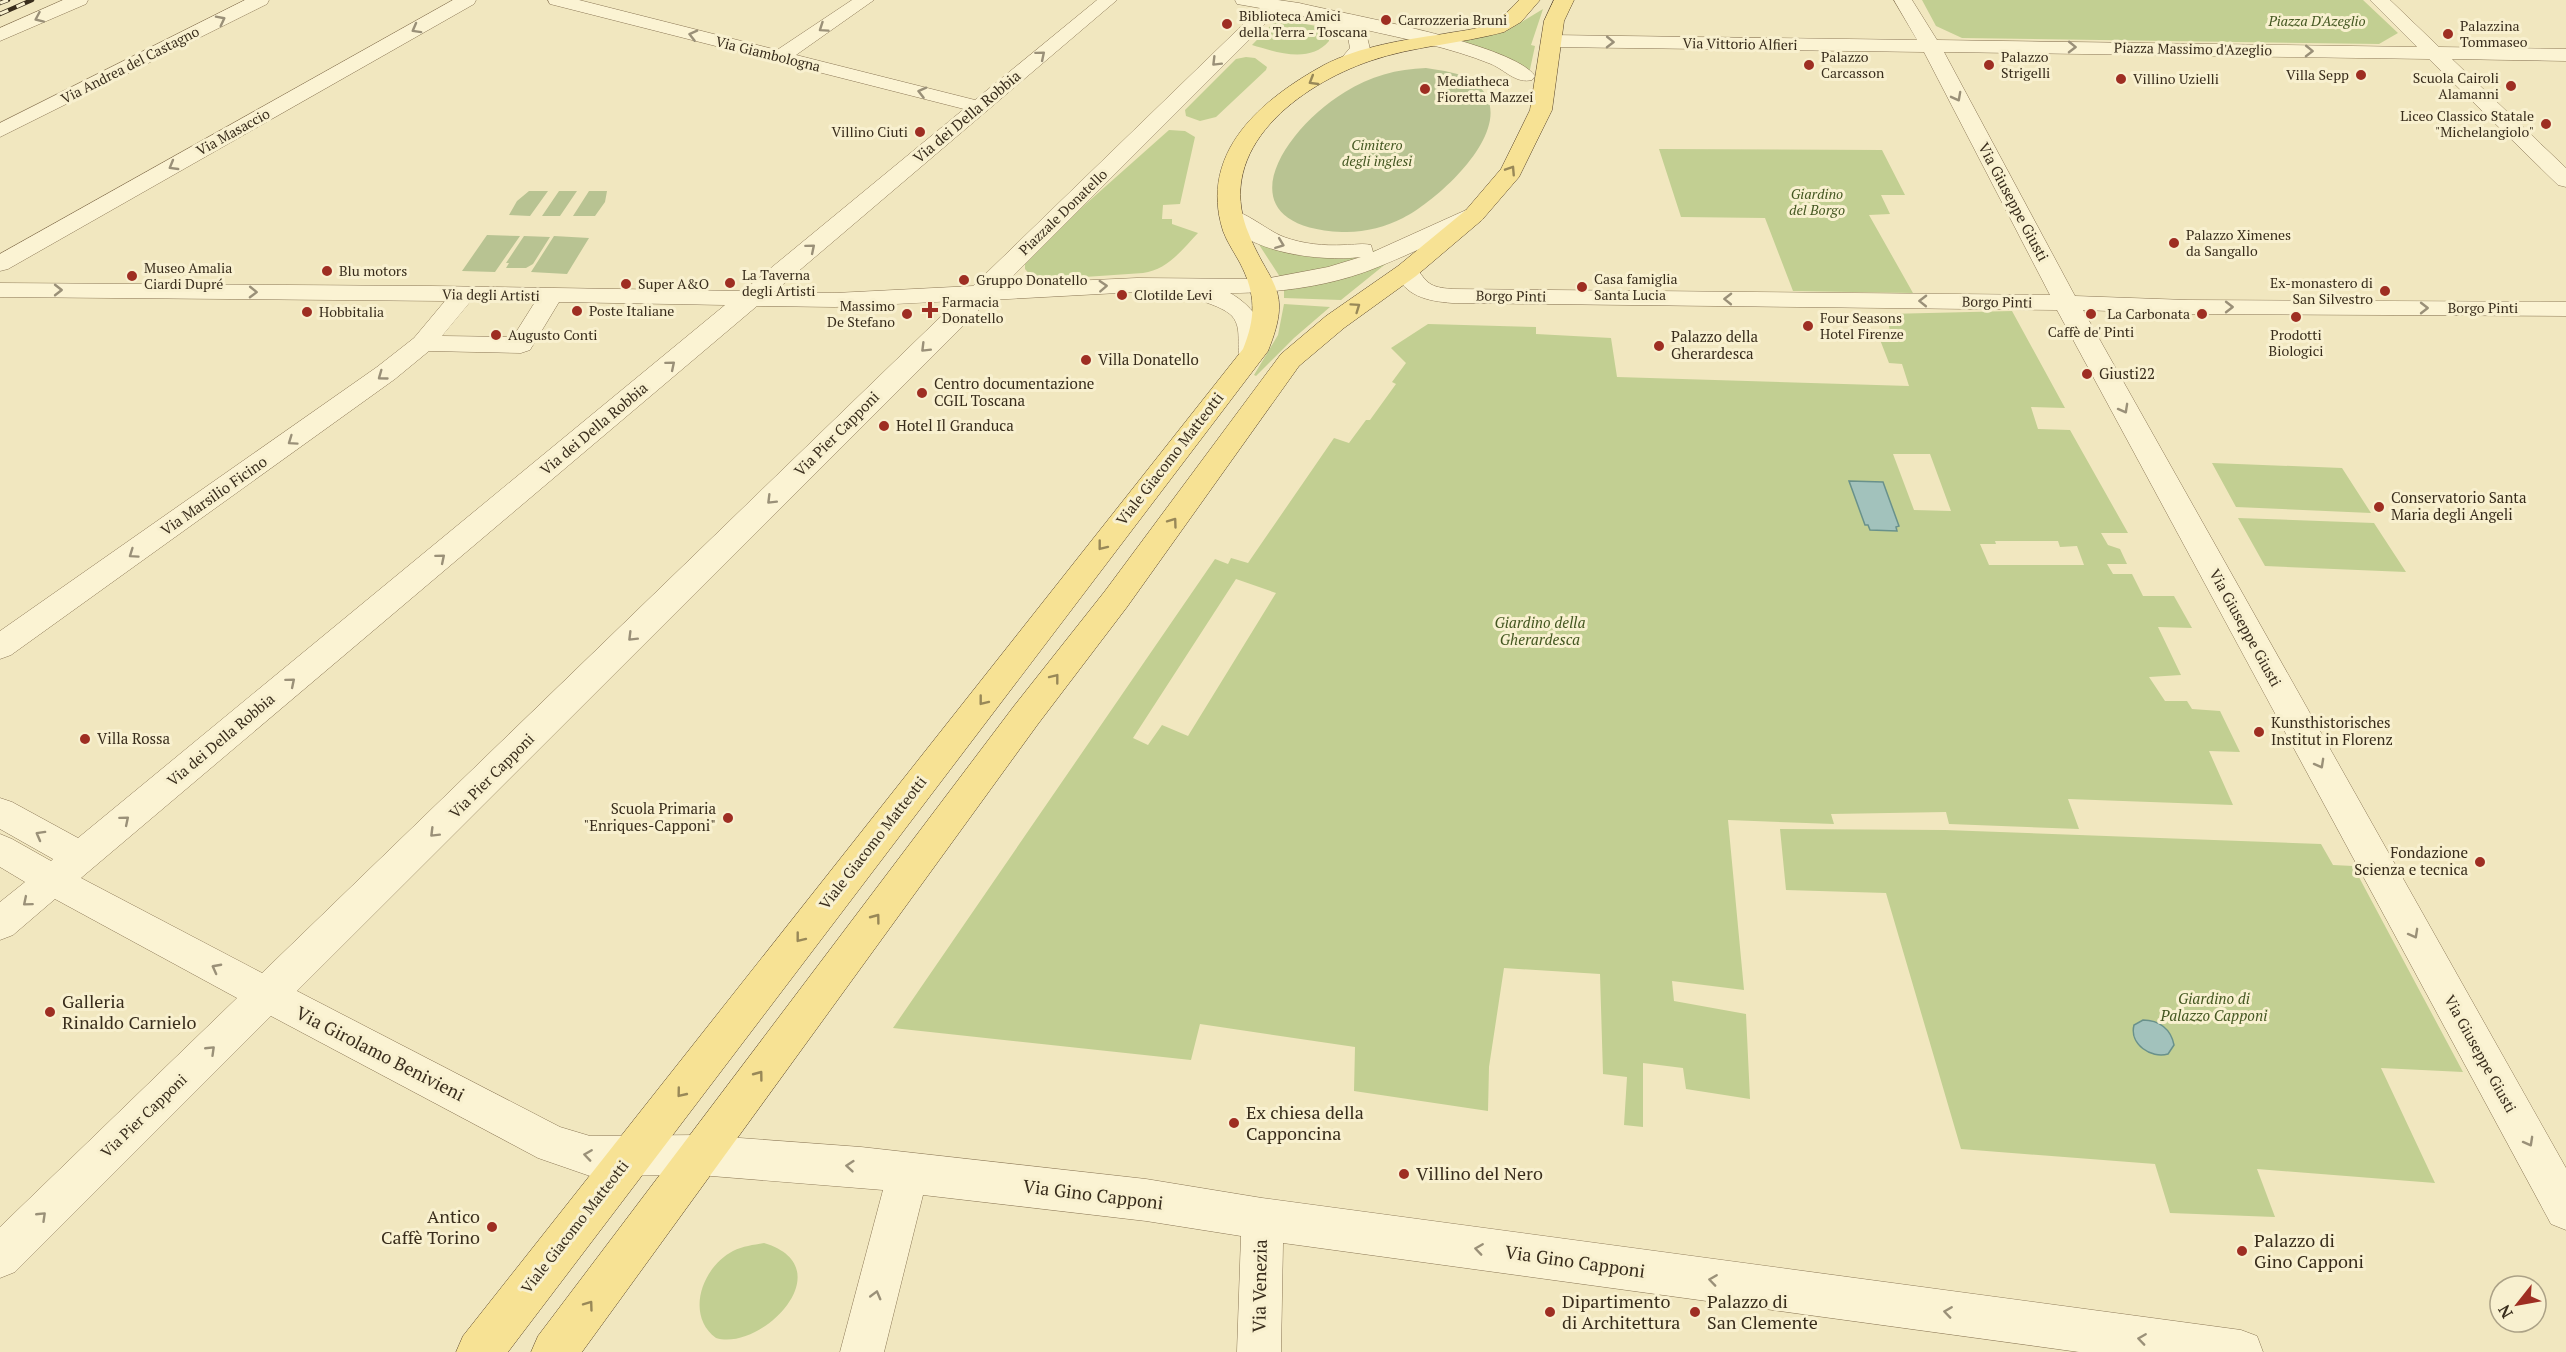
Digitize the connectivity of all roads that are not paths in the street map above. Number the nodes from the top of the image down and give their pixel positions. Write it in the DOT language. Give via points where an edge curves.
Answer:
graph roads {
  1 [pos="79,0"];
  2 [pos="260,0"];
  3 [pos="467,0"];
  4 [pos="557,0"];
  5 [pos="865,0"];
  6 [pos="1108,0"];
  7 [pos="1244,0"];
  8 [pos="1530,0"];
  9 [pos="1564,0"];
  10 [pos="1903,0"];
  11 [pos="2379,0"];
  12 [pos="1273,6"];
  13 [pos="0,35"];
  14 [pos="1439,40"];
  15 [pos="1551,41"];
  16 [pos="1929,45"];
  17 [pos="1386,51"];
  18 [pos="2434,52"];
  19 [pos="2566,55"];
  20 [pos="781,56"];
  21 [pos="1349,62"];
  22 [pos="1525,76"];
  23 [pos="1545,93"];
  24 [pos="979,107"];
  25 [pos="0,130"];
  26 [pos="2566,180"];
  27 [pos="1230,215"];
  28 [pos="1474,215"];
  29 [pos="1425,238"];
  30 [pos="0,264"];
  31 [pos="1407,271"];
  32 [pos="1161,284"];
  33 [pos="1264,286"];
  34 [pos="0,290"];
  35 [pos="981,292"];
  36 [pos="463,295"];
  37 [pos="541,296"];
  38 [pos="750,299"];
  39 [pos="2066,303"];
  40 [pos="2556,309"];
  41 [pos="2566,331"];
  42 [pos="423,343"];
  43 [pos="1257,344"];
  44 [pos="1,650"];
  45 [pos="0,812"];
  46 [pos="0,849"];
  47 [pos="70,877"];
  48 [pos="0,924"];
  49 [pos="268,995"];
  50 [pos="631,1155"];
  51 [pos="699,1155"];
  52 [pos="908,1173"];
  53 [pos="2566,1209"];
  54 [pos="1262,1219"];
  55 [pos="0,1257"];
  56 [pos="2085,1341"];
  57 [pos="479,1352"];
  58 [pos="554,1352"];
  59 [pos="862,1352"];
  60 [pos="1259,1352"];
  61 [pos="2241,1352"];
  1 -- 13 [label="street, one-way"];
  25 -- 2 [label="street, Via Andrea del Castagno, one-way"];
  3 -- 30 [label="street, Via Masaccio, one-way"];
  20 -- 4 [label="street, Via Giambologna, one-way"];
  5 -- 20 [label="street, one-way"];
  24 -- 6 [label="street, Via dei Della Robbia, one-way"];
  7 -- 12 [label="street"];
  8 -- 14 [label="main road" via="1510,22"];
  9 -- 15 [label="main road" via="1554,21"];
  10 -- 16 [label="street"];
  11 -- 18 [label="street"];
  12 -- 14 [label="street"];
  12 -- 21 [label="street" via="1354,31 1360,39 1360,49"];
  12 -- 35 [label="street, Piazzale Donatello, one-way"];
  14 -- 17 [label="main road"];
  14 -- 22 [label="street" via="1492,56"];
  15 -- 16 [label="street, Via Vittorio Alfieri, one-way"];
  15 -- 23 [label="main road"];
  16 -- 18 [label="street, Piazza Massimo d'Azeglio, one-way"];
  16 -- 39 [label="street, Via Giuseppe Giusti, one-way"];
  17 -- 21 [label="main road"];
  17 -- 22 [label="street" via="1461,55"];
  18 -- 19 [label="street, Piazza Massimo d'Azeglio"];
  18 -- 26 [label="street"];
  24 -- 20 [label="street, Via Giambologna, one-way"];
  21 -- 27 [label="main road, one-way" via="1305,85 1251,134 1234,159 1229,175 1226,201"];
  22 -- 23 [label="street"];
  28 -- 23 [label="main road, one-way" via="1511,172 1533,130"];
  38 -- 24 [label="street, Via dei Della Robbia, one-way"];
  27 -- 29 [label="street, one-way" via="1276,243 1318,253 1345,253"];
  27 -- 33 [label="main road"];
  28 -- 29 [label="street"];
  28 -- 31 [label="main road"];
  29 -- 33 [label="street" via="1351,268"];
  39 -- 31 [label="street, Borgo Pinti, one-way" via="1452,296 1428,292 1415,285"];
  51 -- 31 [label="main road, one-way" via="1290,360 1310,341"];
  32 -- 33 [label="street"];
  35 -- 32 [label="street, one-way"];
  32 -- 43 [label="street" via="1210,293 1233,304 1246,317"];
  33 -- 43 [label="main road" via="1268,304"];
  34 -- 36 [label="street, Via degli Artisti, one-way"];
  35 -- 38 [label="street, Via degli Artisti" via="872,300"];
  35 -- 49 [label="street, Via Pier Capponi, one-way"];
  36 -- 37 [label="street, Via degli Artisti"];
  36 -- 42 [label="street"];
  37 -- 38 [label="street, Via degli Artisti"];
  37 -- 42 [label="street" via="466,321"];
  37 -- 42 [label="street" via="521,345"];
  47 -- 38 [label="street, Via dei Della Robbia, one-way"];
  39 -- 40 [label="street, Borgo Pinti, one-way"];
  39 -- 53 [label="street, Via Giuseppe Giusti, one-way"];
  40 -- 41 [label="street"];
  42 -- 44 [label="street, Via Marsilio Ficino, one-way"];
  43 -- 50 [label="main road, Viale Giacomo Matteotti, one-way"];
  47 -- 45 [label="street, one-way"];
  46 -- 47 [label="street"];
  47 -- 48 [label="street, Via dei Della Robbia, one-way"];
  49 -- 47 [label="street, Via Girolamo Benivieni, one-way"];
  50 -- 49 [label="street, Via Girolamo Benivieni, one-way" via="590,1156 552,1144"];
  55 -- 49 [label="street, Via Pier Capponi, one-way"];
  50 -- 51 [label="street, Via Girolamo Benivieni"];
  50 -- 57 [label="main road, Viale Giacomo Matteotti"];
  52 -- 51 [label="street, Via Gino Capponi, one-way"];
  58 -- 51 [label="main road, one-way"];
  52 -- 54 [label="street, Via Gino Capponi" via="1146,1200"];
  59 -- 52 [label="street, one-way"];
  56 -- 54 [label="street, Via Gino Capponi, one-way"];
  54 -- 60 [label="street, Via Venezia"];
  61 -- 56 [label="street, Via Gino Capponi, one-way"];
}
